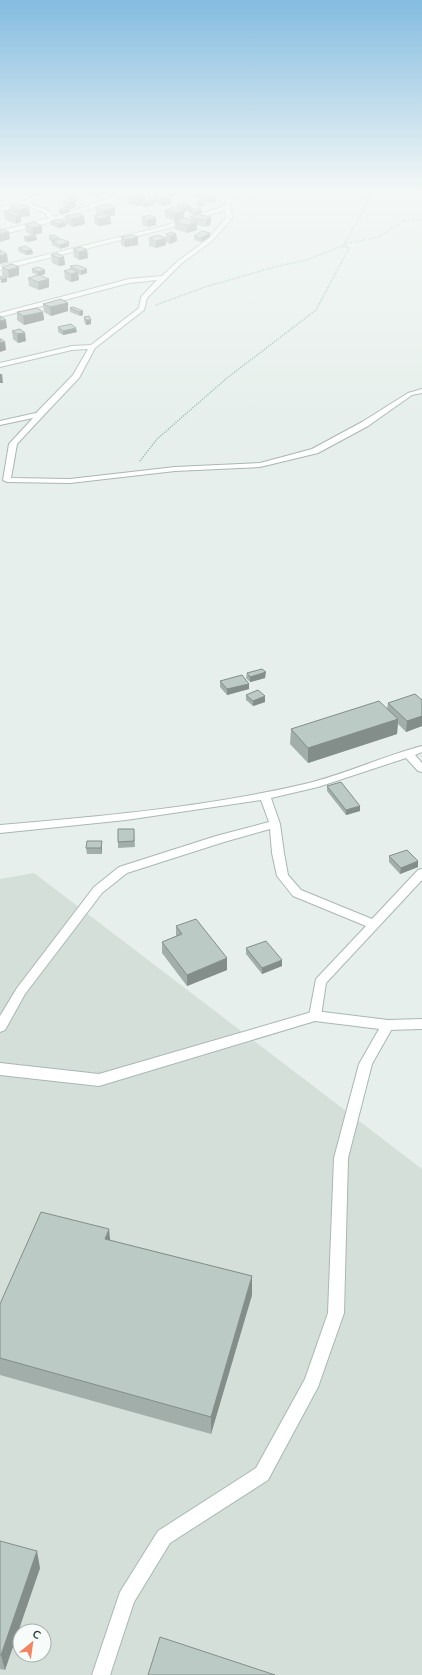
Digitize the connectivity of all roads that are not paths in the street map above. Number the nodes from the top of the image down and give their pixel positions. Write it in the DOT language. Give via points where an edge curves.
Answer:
graph roads {
  1 [pos="173,269"];
  2 [pos="164,278"];
  3 [pos="0,315"];
  4 [pos="93,346"];
  5 [pos="0,365"];
  6 [pos="422,391"];
  7 [pos="40,414"];
  8 [pos="0,422"];
  9 [pos="422,749"];
  10 [pos="408,754"];
  11 [pos="422,769"];
  12 [pos="265,796"];
  13 [pos="275,824"];
  14 [pos="0,829"];
  15 [pos="422,873"];
  16 [pos="373,924"];
  17 [pos="315,1016"];
  18 [pos="422,1024"];
  19 [pos="388,1025"];
  20 [pos="0,1027"];
  21 [pos="0,1069"];
  22 [pos="101,1675"];
  1 -- 2 [label="street"];
  2 -- 3 [label="street" via="129,281"];
  2 -- 4 [label="street" via="144,297 142,310"];
  4 -- 5 [label="street" via="72,348"];
  4 -- 7 [label="street" via="76,376"];
  6 -- 7 [label="lane" via="410,394 365,424 315,451 260,465 175,469 70,481 7,480 13,444"];
  7 -- 8 [label="lane"];
  9 -- 10 [label="lane"];
  10 -- 11 [label="lane"];
  10 -- 12 [label="lane" via="314,785"];
  12 -- 13 [label="lane"];
  12 -- 14 [label="lane" via="126,817"];
  13 -- 16 [label="lane" via="283,876 297,893"];
  13 -- 20 [label="lane" via="123,870 98,890 21,991"];
  15 -- 16 [label="lane"];
  16 -- 17 [label="lane" via="320,982"];
  17 -- 19 [label="street"];
  17 -- 21 [label="street" via="99,1080"];
  18 -- 19 [label="street"];
  19 -- 22 [label="lane" via="366,1064 341,1158 336,1314 312,1382 262,1474 164,1537 126,1598"];
}
